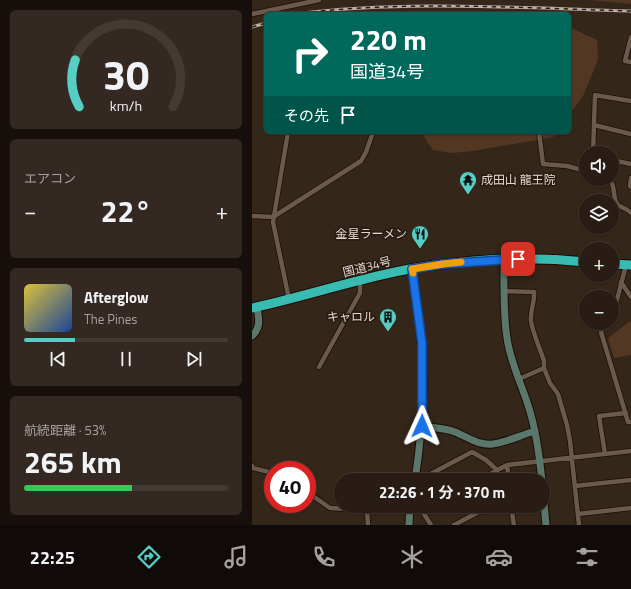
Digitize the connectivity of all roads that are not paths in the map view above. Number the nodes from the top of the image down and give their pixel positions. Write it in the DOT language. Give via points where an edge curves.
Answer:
graph roads {
  1 [pos="319,0"];
  2 [pos="252,14"];
  3 [pos="631,37"];
  4 [pos="631,62"];
  5 [pos="631,101"];
  6 [pos="594,125"];
  7 [pos="288,134"];
  8 [pos="372,134"];
  9 [pos="539,134"];
  10 [pos="631,134"];
  11 [pos="593,146"];
  12 [pos="619,161"];
  13 [pos="631,164"];
  14 [pos="579,169"];
  15 [pos="631,178"];
  16 [pos="613,186"];
  17 [pos="631,187"];
  18 [pos="631,212"];
  19 [pos="252,216"];
  20 [pos="273,217"];
  21 [pos="504,259"];
  22 [pos="579,261"];
  23 [pos="628,265"];
  24 [pos="412,269"];
  25 [pos="360,281"];
  26 [pos="621,282"];
  27 [pos="504,291"];
  28 [pos="619,291"];
  29 [pos="631,297"];
  30 [pos="289,299"];
  31 [pos="254,308"];
  32 [pos="601,330"];
  33 [pos="252,336"];
  34 [pos="319,367"];
  35 [pos="544,368"];
  36 [pos="518,379"];
  37 [pos="626,412"];
  38 [pos="631,422"];
  39 [pos="422,426"];
  40 [pos="535,431"];
  41 [pos="631,451"];
  42 [pos="605,454"];
  43 [pos="572,458"];
  44 [pos="540,462"];
  45 [pos="507,465"];
  46 [pos="252,466"];
  47 [pos="497,470"];
  48 [pos="264,471"];
  49 [pos="416,473"];
  50 [pos="432,473"];
  51 [pos="491,473"];
  52 [pos="508,473"];
  53 [pos="541,473"];
  54 [pos="631,480"];
  55 [pos="575,486"];
  56 [pos="316,498"];
  57 [pos="631,508"];
  58 [pos="410,513"];
  59 [pos="423,513"];
  60 [pos="477,513"];
  61 [pos="513,513"];
  62 [pos="545,513"];
  63 [pos="578,514"];
  64 [pos="368,525"];
  65 [pos="409,525"];
  66 [pos="431,525"];
  67 [pos="454,525"];
  68 [pos="514,525"];
  69 [pos="546,525"];
  70 [pos="579,525"];
  1 -- 2 [label="street"];
  3 -- 4 [label="street" via="625,61"];
  5 -- 6 [label="street" via="595,95"];
  6 -- 10 [label="street"];
  6 -- 11 [label="street"];
  7 -- 20 [label="street"];
  8 -- 20 [label="street" via="361,161"];
  9 -- 14 [label="street" via="543,164"];
  12 -- 13 [label="street"];
  15 -- 17 [label="street"];
  16 -- 18 [label="street" via="618,205"];
  19 -- 20 [label="street"];
  20 -- 30 [label="street"];
  21 -- 22 [label="highway, 国道34号"];
  21 -- 24 [label="highway, 国道34号"];
  21 -- 27 [label="street"];
  23 -- 26 [label="street"];
  24 -- 25 [label="highway, 国道34号"];
  24 -- 39 [label="street" via="422,343"];
  25 -- 30 [label="highway, 国道34号"];
  25 -- 34 [label="street" via="360,293"];
  26 -- 28 [label="street"];
  26 -- 29 [label="street"];
  27 -- 35 [label="street" via="534,292 531,321"];
  27 -- 36 [label="street" via="507,339"];
  30 -- 31 [label="highway, 国道34号"];
  31 -- 33 [label="street" via="259,324"];
  32 -- 37 [label="street"];
  35 -- 36 [label="street"];
  35 -- 43 [label="street" via="562,406"];
  36 -- 40 [label="street"];
  37 -- 38 [label="street" via="628,422"];
  37 -- 42 [label="street" via="599,416"];
  39 -- 40 [label="street" via="455,432 482,444 492,444"];
  39 -- 49 [label="street"];
  40 -- 44 [label="street"];
  41 -- 42 [label="street"];
  42 -- 43 [label="street"];
  43 -- 44 [label="street"];
  43 -- 55 [label="street"];
  44 -- 45 [label="street"];
  44 -- 53 [label="street"];
  45 -- 47 [label="street"];
  45 -- 52 [label="street"];
  46 -- 48 [label="street"];
  47 -- 50 [label="street" via="472,452"];
  47 -- 51 [label="street"];
  54 -- 55 [label="street"];
  55 -- 63 [label="street"];
  56 -- 64 [label="street" via="330,508 367,510"];
  57 -- 63 [label="street"];
  58 -- 65 [label="street"];
  59 -- 66 [label="street"];
  60 -- 67 [label="street"];
  61 -- 68 [label="street"];
  62 -- 69 [label="street"];
  63 -- 70 [label="street"];
}
